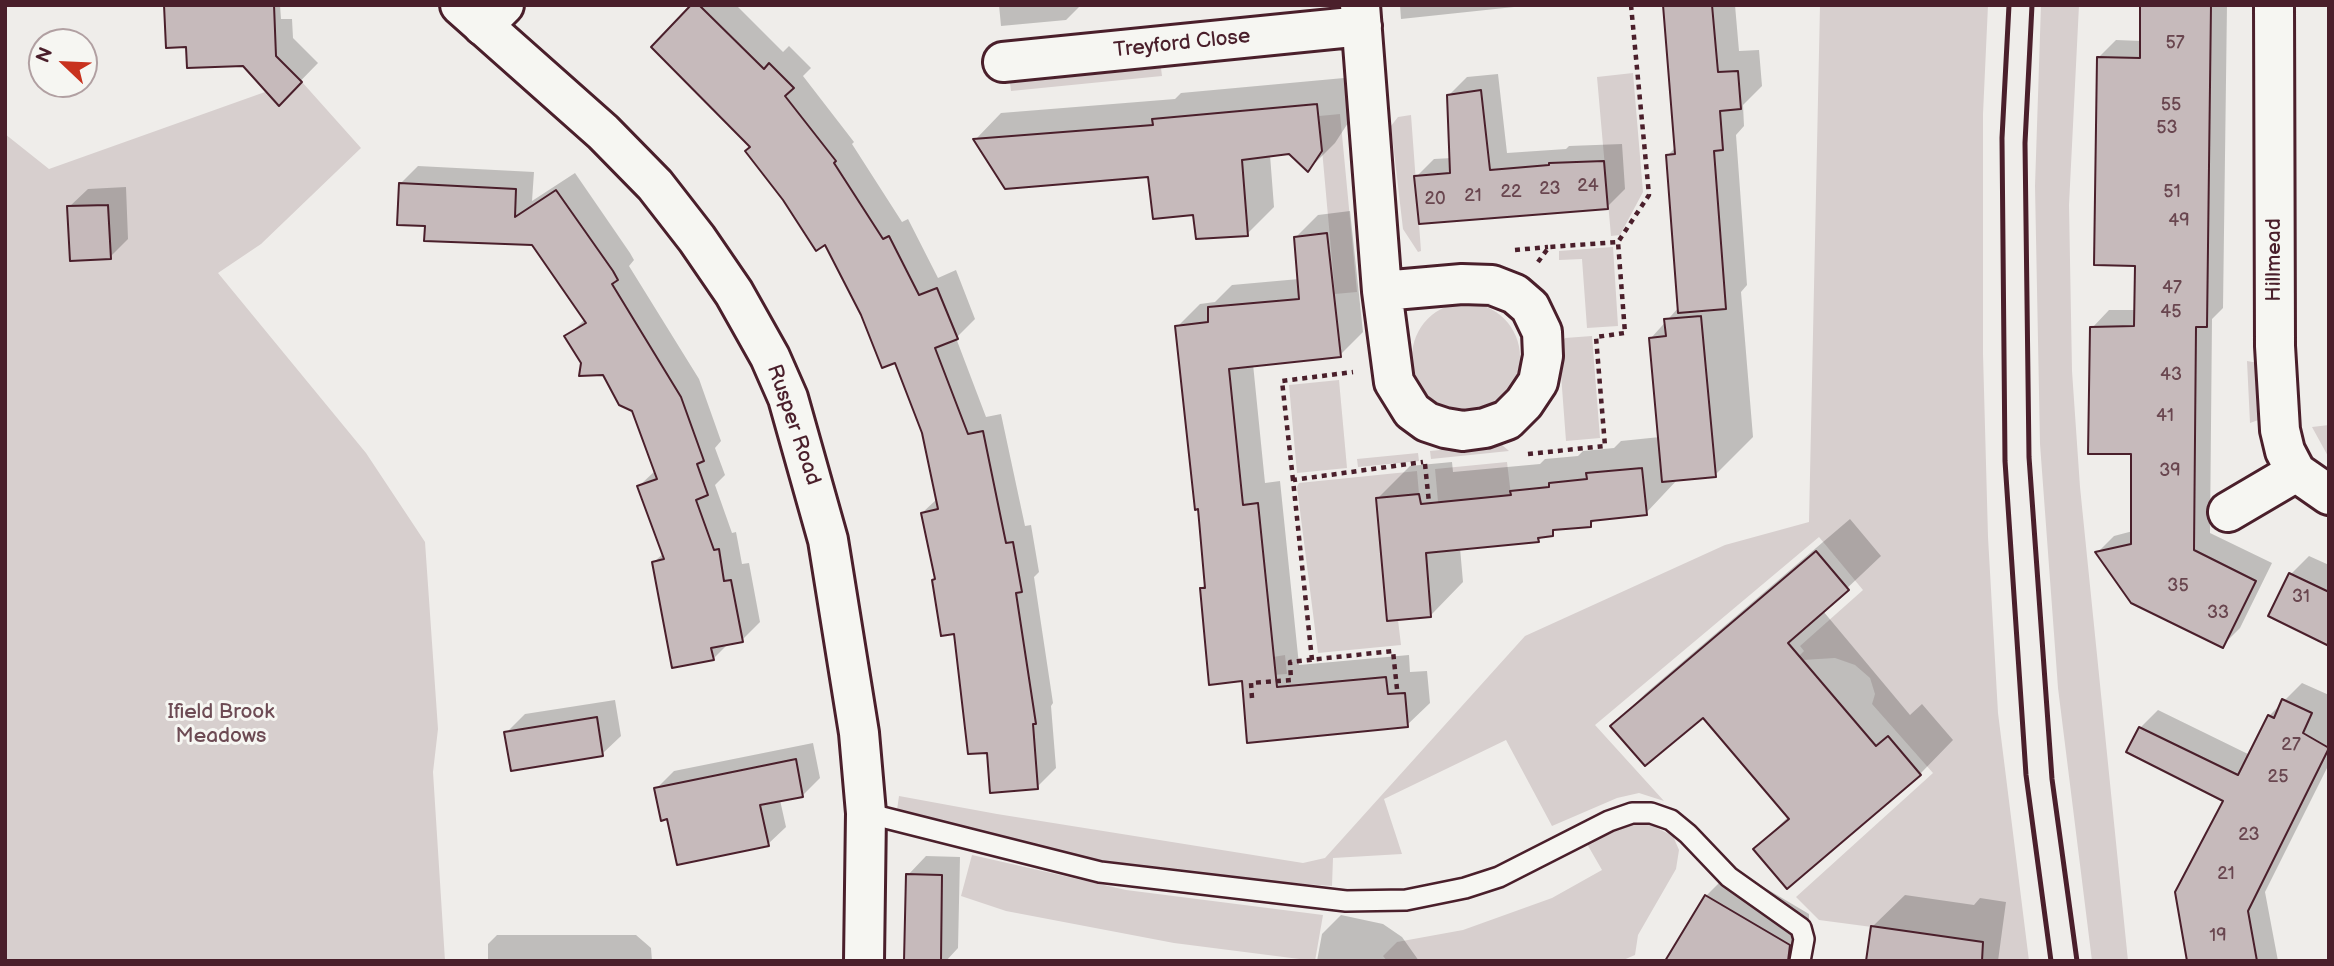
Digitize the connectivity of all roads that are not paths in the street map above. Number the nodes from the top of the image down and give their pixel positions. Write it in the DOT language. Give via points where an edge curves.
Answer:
graph roads {
  1 [pos="2274,5"];
  2 [pos="482,12"];
  3 [pos="1361,15"];
  4 [pos="1003,62"];
  5 [pos="1382,291"];
  6 [pos="2296,472"];
  7 [pos="2329,495"];
  8 [pos="2228,512"];
  9 [pos="866,813"];
  10 [pos="864,961"];
  11 [pos="1800,961"];
  1 -- 6 [label="street, Hillmead" via="2275,346 2280,430"];
  2 -- 9 [label="street, Rusper Road" via="655,185 698,239 770,357 802,440 828,540 849,661"];
  3 -- 4 [label="street, Treyford Close"];
  3 -- 5 [label="street, Treyford Close"];
  5 -- 5 [label="street, Treyford Close" via="1462,284 1492,285 1515,294 1530,307 1542,332 1544,356 1538,383 1507,420 1485,428 1463,430 1427,422 1401,397 1390,368"];
  6 -- 7 [label="street"];
  6 -- 8 [label="street"];
  9 -- 10 [label="street, Rusper Road"];
  9 -- 11 [label="lane" via="1100,872 1346,901 1406,900 1465,888 1508,873 1609,821 1632,813 1651,813 1671,820 1729,877 1801,928"];
}
